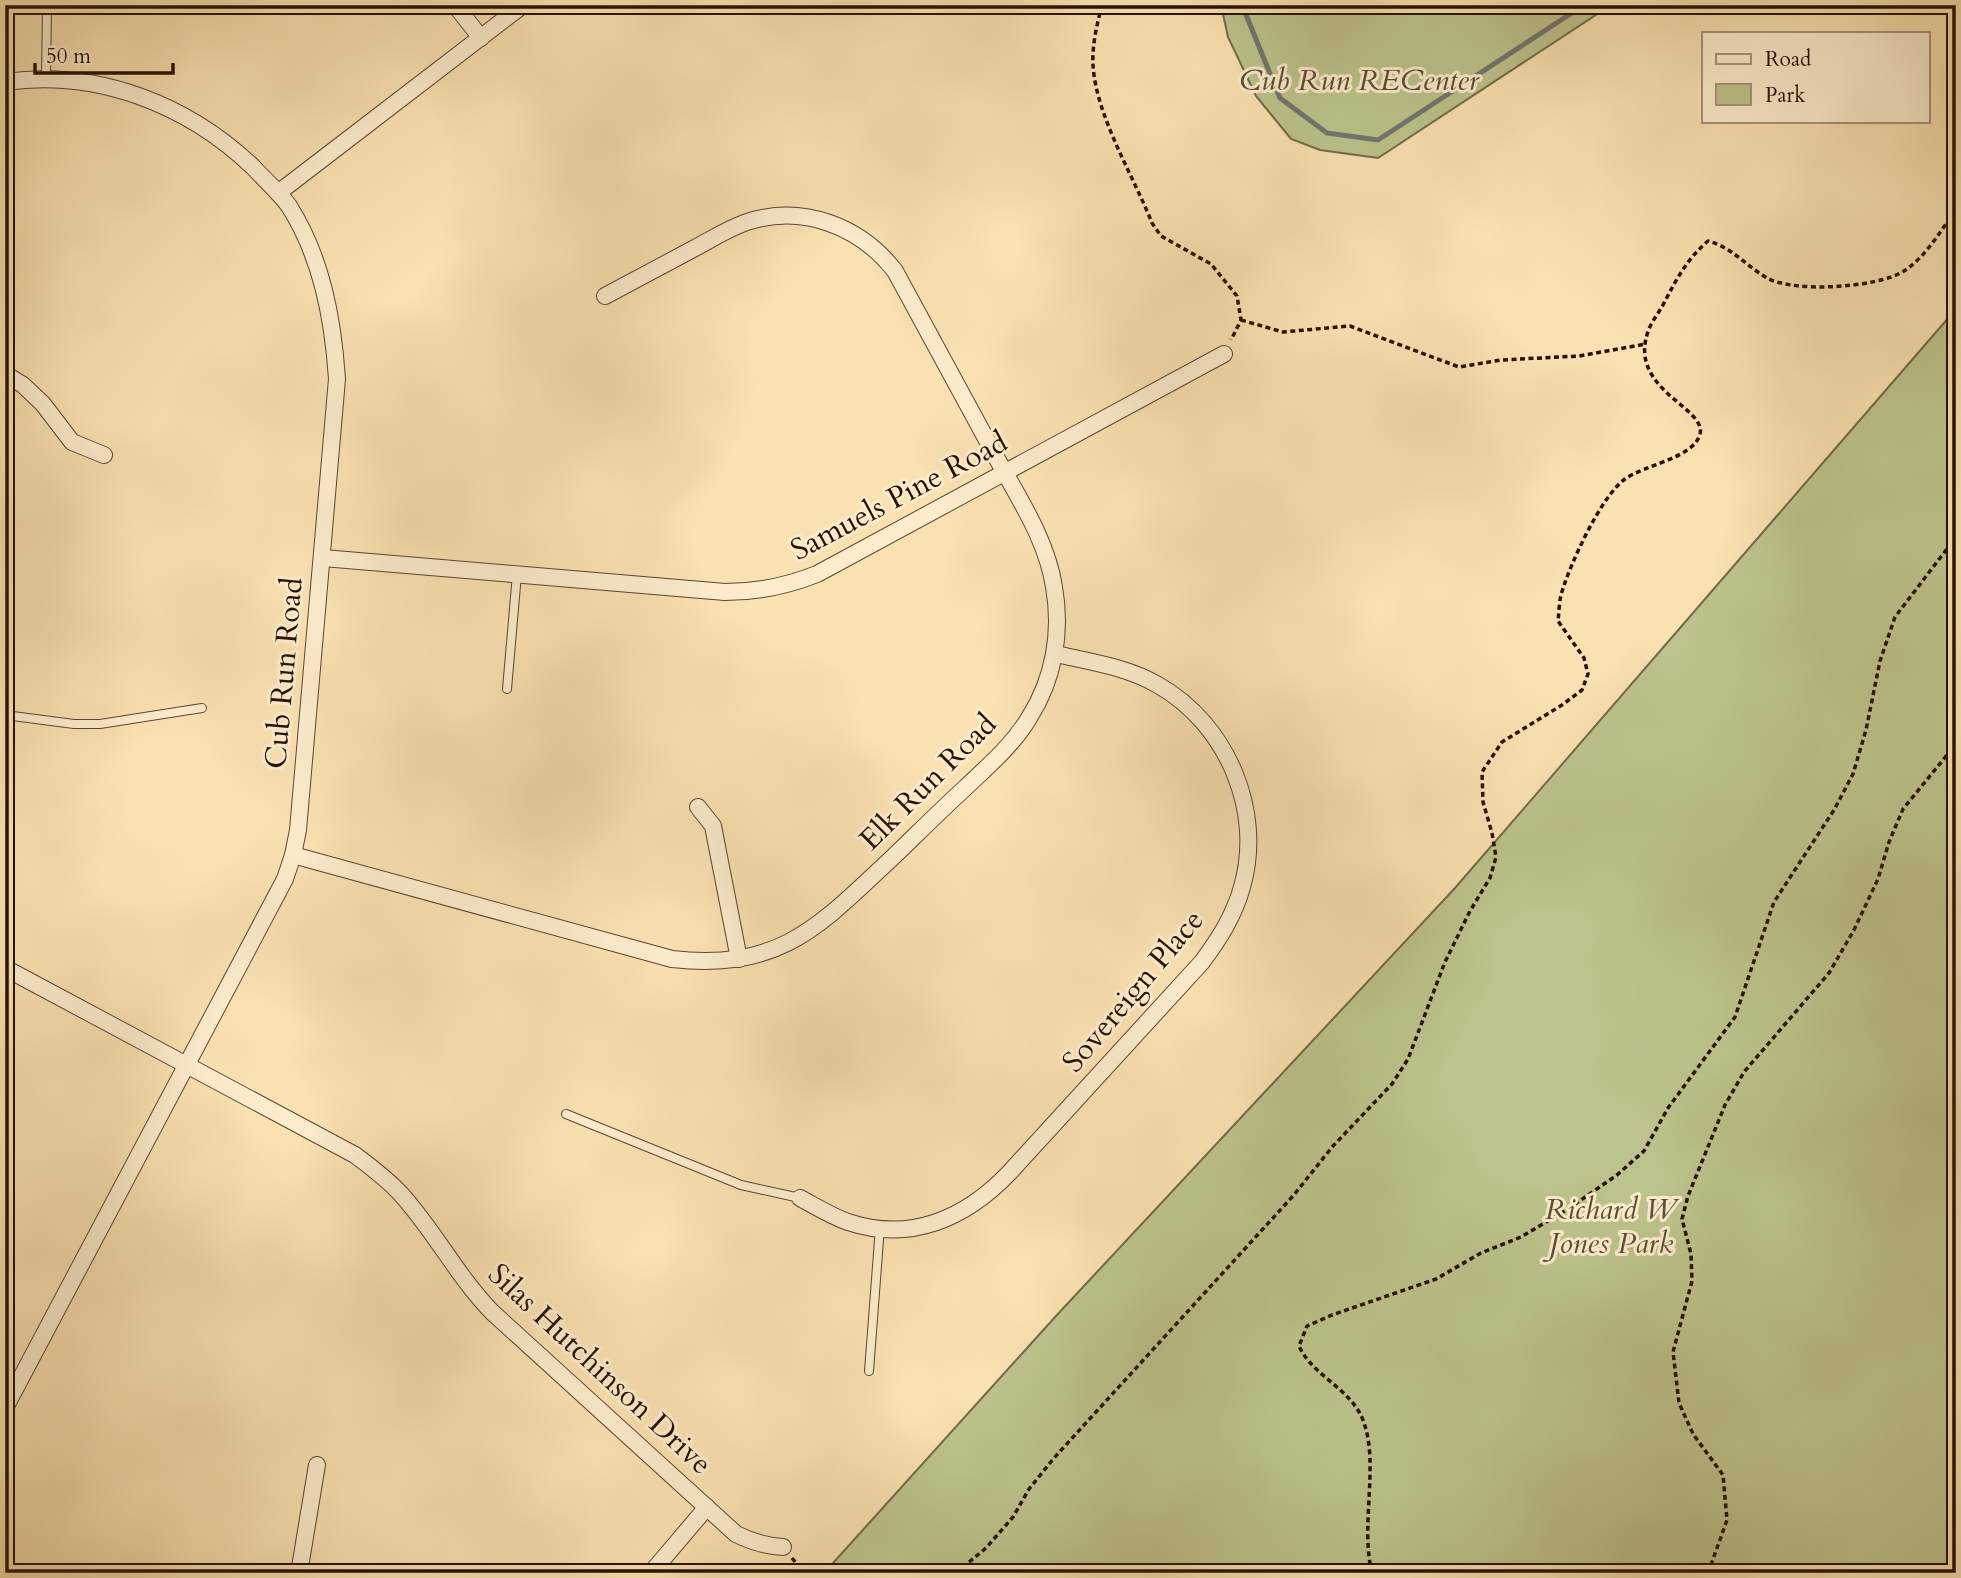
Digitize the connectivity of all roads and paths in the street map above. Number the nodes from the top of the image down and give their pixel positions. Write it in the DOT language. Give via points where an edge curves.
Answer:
graph roads {
  1 [pos="47,5"];
  2 [pos="456,5"];
  3 [pos="523,5"];
  4 [pos="1102,5"];
  5 [pos="481,38"];
  6 [pos="46,79"];
  7 [pos="5,82"];
  8 [pos="278,193"];
  9 [pos="1956,210"];
  10 [pos="605,296"];
  11 [pos="1241,320"];
  12 [pos="1646,344"];
  13 [pos="1224,354"];
  14 [pos="5,374"];
  15 [pos="104,455"];
  16 [pos="1004,473"];
  17 [pos="1956,537"];
  18 [pos="323,558"];
  19 [pos="517,574"];
  20 [pos="1056,654"];
  21 [pos="507,689"];
  22 [pos="202,708"];
  23 [pos="5,715"];
  24 [pos="1956,744"];
  25 [pos="698,807"];
  26 [pos="293,855"];
  27 [pos="739,959"];
  28 [pos="5,968"];
  29 [pos="188,1065"];
  30 [pos="566,1114"];
  31 [pos="800,1198"];
  32 [pos="880,1227"];
  33 [pos="869,1371"];
  34 [pos="5,1408"];
  35 [pos="317,1465"];
  36 [pos="707,1507"];
  37 [pos="783,1547"];
  38 [pos="299,1573"];
  39 [pos="651,1573"];
  40 [pos="956,1573"];
  41 [pos="1372,1573"];
  42 [pos="1708,1573"];
  1 -- 6 [label="lane"];
  2 -- 5 [label="street"];
  3 -- 5 [label="street"];
  4 -- 11 [label="path" via="1093,64 1105,118 1152,223 1161,236 1211,264 1237,296"];
  5 -- 8 [label="street"];
  6 -- 7 [label="street, Cub Run Road"];
  6 -- 8 [label="street, Cub Run Road" via="105,85 168,107 234,149"];
  8 -- 18 [label="street, Cub Run Road" via="313,256 335,336 337,379"];
  9 -- 12 [label="path" via="1925,253 1902,272 1874,281 1799,287 1768,278 1724,246 1708,241 1679,273 1649,329"];
  10 -- 16 [label="street, Elk Run Road" via="747,222 790,215 831,223 867,242 895,271"];
  11 -- 12 [label="path" via="1283,332 1350,326 1459,367 1579,356"];
  11 -- 13 [label="path"];
  12 -- 40 [label="path" via="1644,354 1660,388 1691,411 1700,425 1700,436 1687,451 1625,478 1612,490 1584,540 1561,596 1558,621 1584,658 1588,674 1581,690 1502,743 1482,772 1483,802 1496,857 1490,878 1445,962 1408,1059 1392,1084 1293,1196 1054,1458 986,1548"];
  13 -- 16 [label="street, Samuels Pine Road"];
  14 -- 15 [label="street" via="43,404 72,442"];
  16 -- 19 [label="street, Samuels Pine Road" via="817,574 781,587 725,592"];
  16 -- 20 [label="street, Elk Run Road" via="1047,556 1056,604"];
  17 -- 41 [label="path" via="1895,617 1853,774 1774,902 1735,1017 1668,1108 1644,1152 1568,1209 1521,1237 1481,1252 1436,1279 1307,1326 1299,1346 1306,1360 1345,1393 1364,1421 1369,1446 1367,1525"];
  18 -- 19 [label="street, Samuels Pine Road"];
  18 -- 26 [label="street, Cub Run Road"];
  19 -- 21 [label="lane"];
  20 -- 27 [label="street, Elk Run Road" via="1031,716 1000,755 824,921 782,946"];
  20 -- 32 [label="street, Sovereign Place" via="1107,665 1157,684 1212,733 1229,759 1245,807 1248,858 1243,886 1233,914 1202,962 991,1193 948,1219 899,1230"];
  22 -- 23 [label="lane" via="100,724"];
  24 -- 42 [label="path" via="1903,809 1878,879 1829,973 1745,1072 1725,1105 1688,1196 1682,1219 1692,1281 1674,1352 1679,1403 1693,1434 1723,1475 1727,1520"];
  25 -- 27 [label="street" via="713,826"];
  26 -- 27 [label="street, Elk Run Road" via="672,959"];
  26 -- 29 [label="street, Cub Run Road" via="285,879"];
  28 -- 29 [label="street, Silas Hutchinson Drive"];
  29 -- 34 [label="street, Cub Run Road"];
  29 -- 36 [label="street, Silas Hutchinson Drive" via="379,1172 401,1194 472,1292"];
  30 -- 31 [label="lane" via="740,1185"];
  31 -- 32 [label="street, Sovereign Place" via="846,1222"];
  32 -- 33 [label="lane"];
  35 -- 38 [label="street"];
  36 -- 37 [label="street, Silas Hutchinson Drive" via="736,1534"];
  36 -- 39 [label="street"];
}
